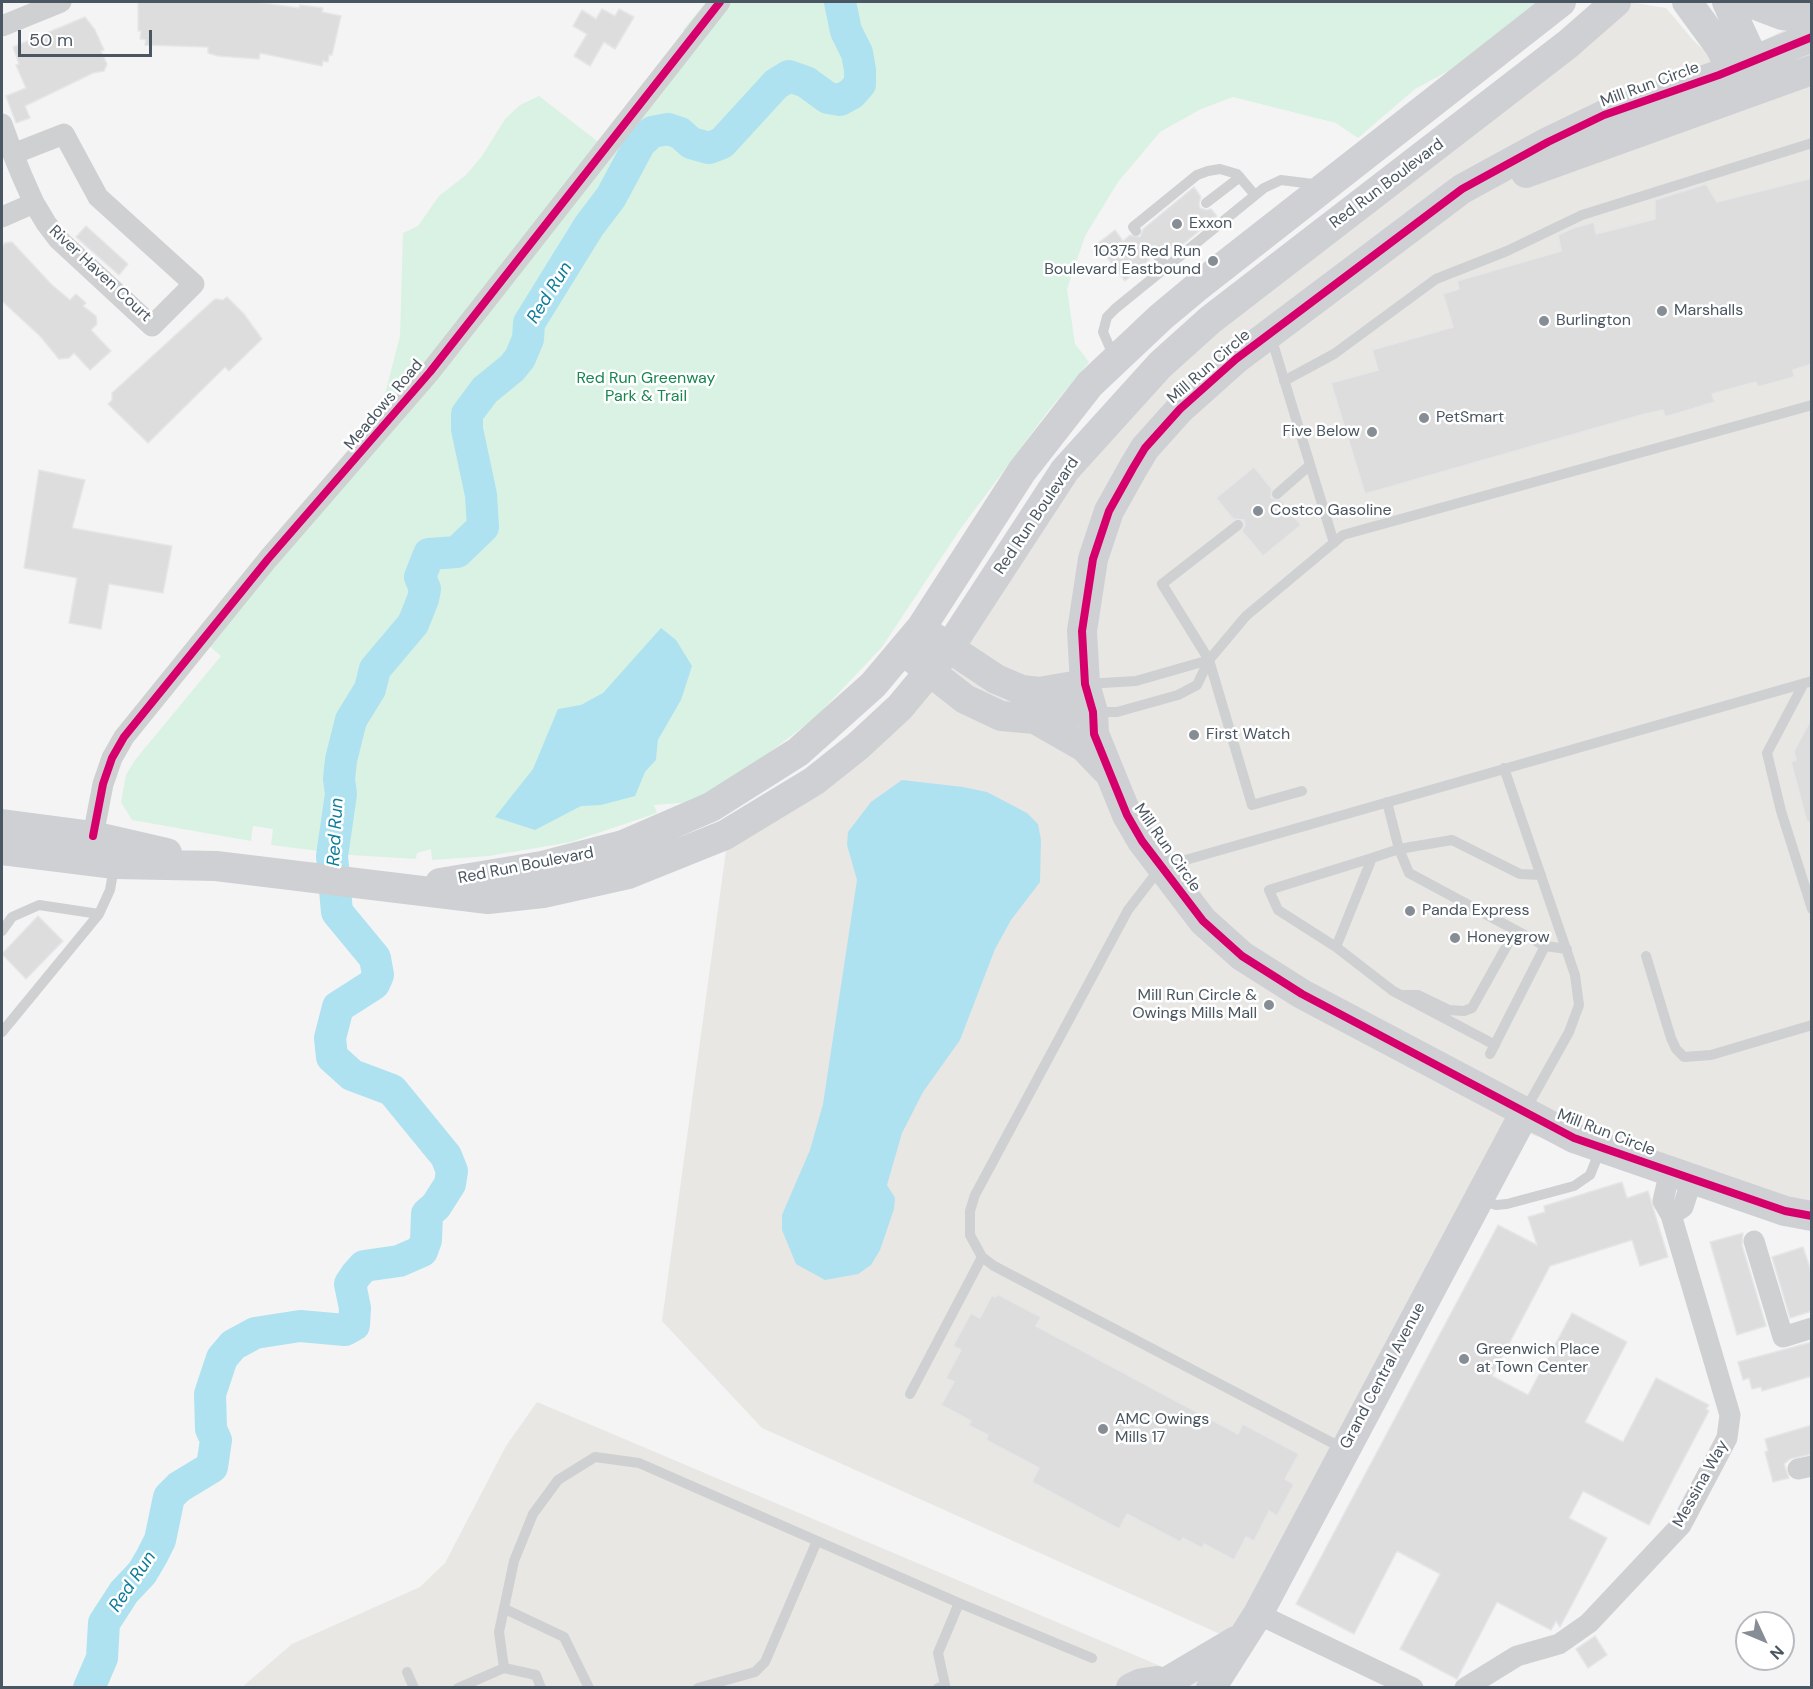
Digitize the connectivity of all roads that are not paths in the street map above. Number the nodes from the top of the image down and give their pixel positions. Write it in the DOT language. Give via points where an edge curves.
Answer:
graph roads {
  1 [pos="61,2"];
  2 [pos="720,2"];
  3 [pos="1561,2"];
  4 [pos="1616,2"];
  5 [pos="1727,2"];
  6 [pos="1748,2"];
  7 [pos="1695,11"];
  8 [pos="1812,18"];
  9 [pos="2,26"];
  10 [pos="1812,37"];
  11 [pos="1812,69"];
  12 [pos="1749,78"];
  13 [pos="1678,90"];
  14 [pos="2,124"];
  15 [pos="1812,143"];
  16 [pos="13,154"];
  17 [pos="1240,177"];
  18 [pos="1327,186"];
  19 [pos="1255,195"];
  20 [pos="33,203"];
  21 [pos="1206,203"];
  22 [pos="2,217"];
  23 [pos="1136,231"];
  24 [pos="1395,238"];
  25 [pos="1156,254"];
  26 [pos="1166,267"];
  27 [pos="1270,333"];
  28 [pos="1115,359"];
  29 [pos="1284,381"];
  30 [pos="1812,405"];
  31 [pos="1310,465"];
  32 [pos="1277,494"];
  33 [pos="1238,525"];
  34 [pos="1334,543"];
  35 [pos="1082,631"];
  36 [pos="911,639"];
  37 [pos="949,648"];
  38 [pos="1209,660"];
  39 [pos="929,672"];
  40 [pos="1808,682"];
  41 [pos="1022,690"];
  42 [pos="1089,698"];
  43 [pos="1035,719"];
  44 [pos="1504,768"];
  45 [pos="1107,772"];
  46 [pos="1302,791"];
  47 [pos="1387,802"];
  48 [pos="2,824"];
  49 [pos="108,846"];
  50 [pos="1400,849"];
  51 [pos="2,850"];
  52 [pos="1372,858"];
  53 [pos="1161,867"];
  54 [pos="1541,875"];
  55 [pos="411,888"];
  56 [pos="1812,909"];
  57 [pos="99,914"];
  58 [pos="1515,930"];
  59 [pos="2,931"];
  60 [pos="1545,946"];
  61 [pos="1336,947"];
  62 [pos="1567,949"];
  63 [pos="1646,956"];
  64 [pos="1399,994"];
  65 [pos="1812,1025"];
  66 [pos="2,1032"];
  67 [pos="1524,1114"];
  68 [pos="1602,1148"];
  69 [pos="1681,1175"];
  70 [pos="1477,1199"];
  71 [pos="1812,1216"];
  72 [pos="1754,1241"];
  73 [pos="982,1257"];
  74 [pos="1812,1328"];
  75 [pos="910,1394"];
  76 [pos="1344,1449"];
  77 [pos="817,1541"];
  78 [pos="959,1603"];
  79 [pos="505,1609"];
  80 [pos="1250,1626"];
  81 [pos="1092,1658"];
  82 [pos="504,1668"];
  83 [pos="407,1672"];
  84 [pos="1170,1685"];
  85 [pos="943,1687"];
  86 [pos="414,1688"];
  87 [pos="458,1688"];
  88 [pos="541,1688"];
  89 [pos="589,1688"];
  90 [pos="698,1688"];
  91 [pos="1131,1688"];
  92 [pos="1211,1688"];
  93 [pos="1413,1688"];
  94 [pos="1465,1688"];
  1 -- 9 [label="street"];
  2 -- 49 [label="street, Meadows Road" via="429,372 124,737 103,784"];
  3 -- 18 [label="street, Red Run Boulevard"];
  4 -- 37 [label="street, Red Run Boulevard" via="1558,52 1210,320 1160,365 1065,470"];
  5 -- 12 [label="street"];
  6 -- 8 [label="street" via="1782,15"];
  7 -- 12 [label="street"];
  7 -- 13 [label="street" via="1704,43 1700,65"];
  10 -- 12 [label="street, Mill Run Circle"];
  11 -- 12 [label="street, Mill Run Circle"];
  12 -- 13 [label="street, Mill Run Circle"];
  12 -- 24 [label="street, Mill Run Circle" via="1525,173"];
  13 -- 24 [label="street, Mill Run Circle" via="1604,115 1548,142 1462,189"];
  14 -- 16 [label="street, River Haven Court"];
  15 -- 29 [label="lane" via="1582,215 1436,279 1334,354"];
  16 -- 20 [label="street, River Haven Court"];
  16 -- 20 [label="street, River Haven Court" via="64,134 98,197 194,284 152,326 58,239"];
  17 -- 19 [label="lane"];
  17 -- 21 [label="lane"];
  17 -- 23 [label="lane" via="1220,169 1197,175 1133,226"];
  18 -- 19 [label="lane" via="1281,180"];
  18 -- 28 [label="street, Red Run Boulevard" via="1197,287"];
  19 -- 26 [label="lane"];
  20 -- 22 [label="street"];
  24 -- 27 [label="street, Mill Run Circle"];
  25 -- 26 [label="lane"];
  26 -- 28 [label="lane" via="1107,317 1104,332"];
  27 -- 29 [label="lane"];
  27 -- 35 [label="street, Mill Run Circle" via="1197,393 1145,448 1109,511 1093,559"];
  28 -- 36 [label="street, Red Run Boulevard" via="1040,445"];
  29 -- 31 [label="lane"];
  30 -- 34 [label="lane" via="1343,536"];
  31 -- 32 [label="lane"];
  31 -- 34 [label="lane"];
  33 -- 38 [label="lane" via="1162,584"];
  34 -- 38 [label="lane" via="1246,616"];
  35 -- 41 [label="street" via="1070,662 1059,675 1042,687"];
  35 -- 42 [label="street, Mill Run Circle"];
  36 -- 37 [label="street"];
  36 -- 39 [label="street"];
  36 -- 55 [label="street, Red Run Boulevard" via="873,685 816,737 755,782 711,807 623,845 580,857"];
  37 -- 39 [label="street, Red Run Boulevard"];
  37 -- 41 [label="street" via="996,679"];
  38 -- 42 [label="lane"];
  38 -- 42 [label="lane" via="1197,685 1178,695 1117,712"];
  38 -- 46 [label="lane" via="1252,805"];
  39 -- 43 [label="street" via="980,708 1001,716"];
  39 -- 55 [label="street, Red Run Boulevard" via="900,707 814,781 725,835 679,856 628,874 543,893 488,899"];
  40 -- 44 [label="lane"];
  40 -- 56 [label="lane" via="1767,753"];
  41 -- 42 [label="street"];
  42 -- 43 [label="street" via="1073,710"];
  42 -- 45 [label="street, Mill Run Circle" via="1094,734"];
  43 -- 45 [label="street" via="1084,747"];
  44 -- 47 [label="lane"];
  44 -- 54 [label="lane"];
  45 -- 53 [label="street, Mill Run Circle" via="1126,815"];
  47 -- 50 [label="lane"];
  47 -- 53 [label="lane"];
  48 -- 49 [label="street, Red Run Boulevard"];
  49 -- 51 [label="street, Red Run Boulevard"];
  49 -- 55 [label="street, Red Run Boulevard" via="216,866"];
  49 -- 57 [label="lane" via="110,890"];
  50 -- 52 [label="lane"];
  50 -- 54 [label="lane" via="1452,840 1520,874"];
  50 -- 58 [label="lane" via="1409,873"];
  52 -- 61 [label="lane"];
  52 -- 61 [label="lane" via="1269,890 1278,910"];
  53 -- 67 [label="street, Mill Run Circle" via="1203,921 1251,962 1302,994"];
  53 -- 73 [label="lane" via="1128,910 975,1195 970,1235"];
  54 -- 62 [label="lane"];
  57 -- 59 [label="lane" via="39,905 12,917"];
  57 -- 66 [label="lane"];
  58 -- 60 [label="lane"];
  58 -- 64 [label="lane" via="1472,1008 1449,1011 1418,995"];
  60 -- 62 [label="lane"];
  60 -- 64 [label="lane" via="1492,1050"];
  61 -- 64 [label="lane" via="1372,978"];
  62 -- 67 [label="lane" via="1579,1005 1569,1032"];
  63 -- 65 [label="lane" via="1671,1038 1684,1057 1711,1055"];
  67 -- 68 [label="street, Mill Run Circle"];
  67 -- 70 [label="street, Grand Central Avenue"];
  68 -- 69 [label="street, Mill Run Circle"];
  68 -- 70 [label="lane" via="1590,1175 1574,1186 1507,1204"];
  69 -- 71 [label="street, Mill Run Circle" via="1785,1211"];
  69 -- 94 [label="street, Messina Way" via="1663,1201 1671,1215 1729,1412 1731,1426 1727,1438 1681,1525 1589,1623 1559,1644 1517,1656"];
  70 -- 76 [label="street, Grand Central Avenue"];
  72 -- 74 [label="street" via="1783,1337"];
  73 -- 75 [label="lane"];
  73 -- 76 [label="lane"];
  76 -- 80 [label="street, Grand Central Avenue"];
  77 -- 78 [label="lane"];
  77 -- 79 [label="lane" via="639,1463 595,1457 558,1480 533,1514 514,1561"];
  77 -- 90 [label="lane" via="765,1662 755,1672"];
  78 -- 81 [label="lane"];
  78 -- 85 [label="lane" via="938,1653"];
  79 -- 82 [label="lane" via="499,1632"];
  79 -- 89 [label="lane" via="564,1637"];
  80 -- 84 [label="street"];
  80 -- 92 [label="street, Grand Central Avenue"];
  80 -- 93 [label="street"];
  82 -- 87 [label="lane"];
  82 -- 88 [label="lane" via="536,1675"];
  83 -- 86 [label="lane"];
  84 -- 91 [label="street" via="1142,1683"];
}
